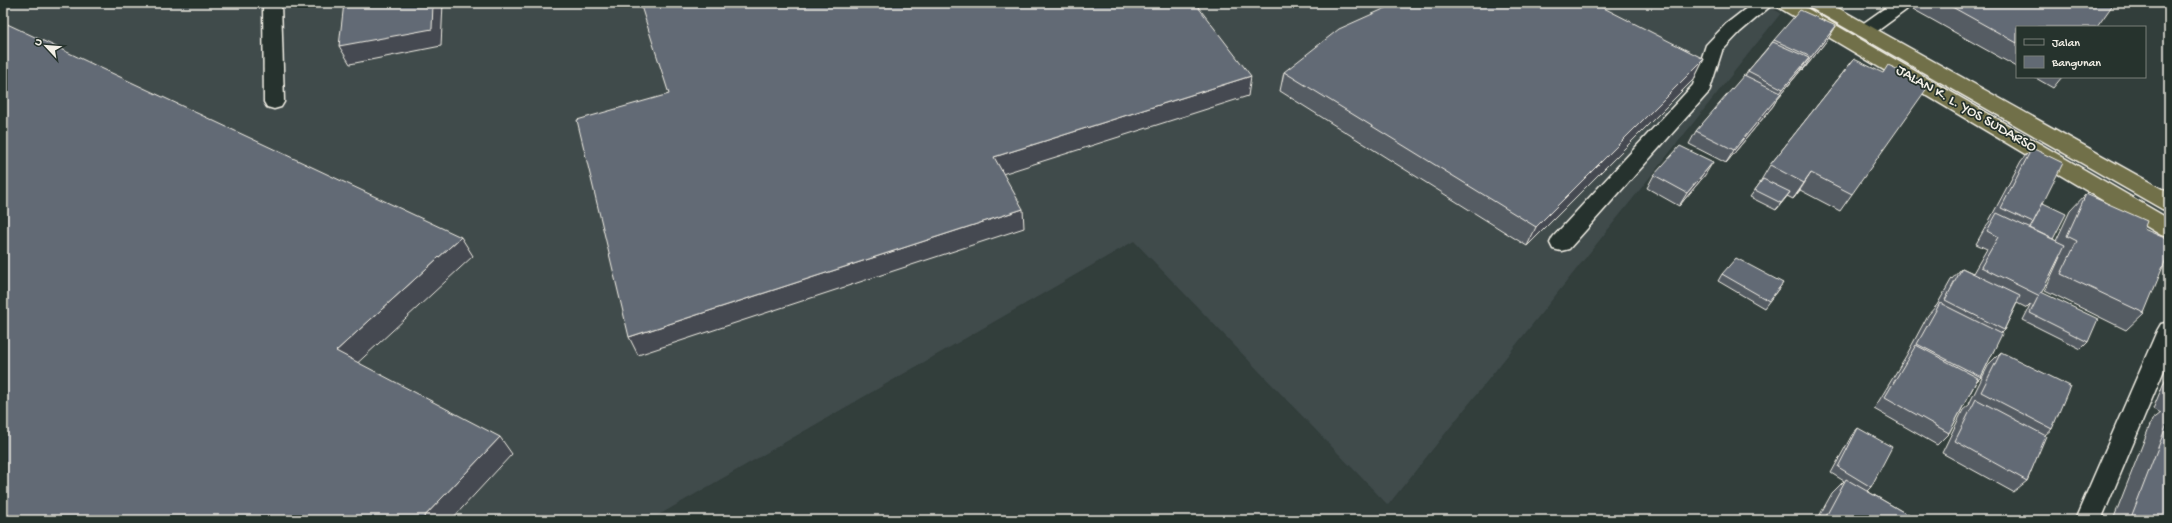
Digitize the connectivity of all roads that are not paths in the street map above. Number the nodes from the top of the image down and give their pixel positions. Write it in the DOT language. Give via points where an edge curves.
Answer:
graph roads {
  1 [pos="272,3"];
  2 [pos="1765,3"];
  3 [pos="1784,3"];
  4 [pos="1816,3"];
  5 [pos="1900,6"];
  6 [pos="1865,31"];
  7 [pos="274,102"];
  8 [pos="2169,203"];
  9 [pos="2169,229"];
  10 [pos="1561,243"];
  11 [pos="2169,331"];
  12 [pos="2088,520"];
  1 -- 7 [label="lane"];
  2 -- 10 [label="lane" via="1733,28 1713,49 1702,87"];
  3 -- 9 [label="highway, JALAN K. L. YOS SUDARSO"];
  4 -- 6 [label="highway, JALAN K. L. YOS SUDARSO"];
  5 -- 6 [label="lane"];
  6 -- 8 [label="highway, JALAN K. L. YOS SUDARSO"];
  11 -- 12 [label="lane"];
}
